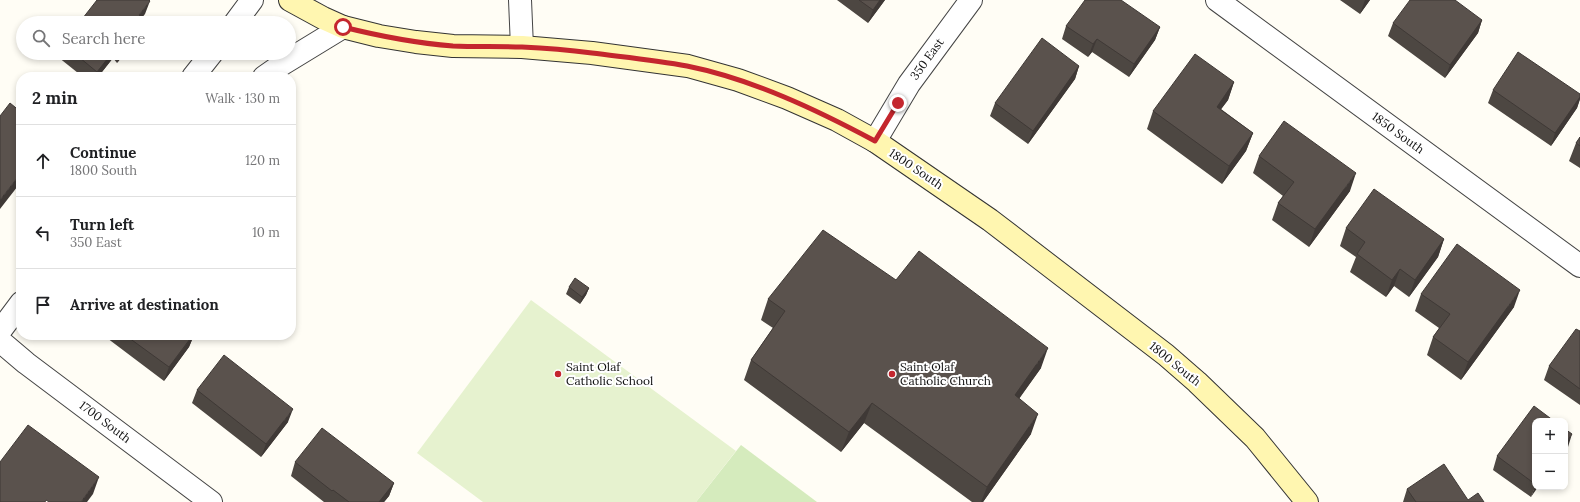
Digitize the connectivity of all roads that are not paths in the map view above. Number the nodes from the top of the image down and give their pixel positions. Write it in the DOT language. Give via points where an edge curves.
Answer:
graph roads {
  1 [pos="252,0"];
  2 [pos="290,0"];
  3 [pos="520,0"];
  4 [pos="971,0"];
  5 [pos="1217,0"];
  6 [pos="240,16"];
  7 [pos="343,27"];
  8 [pos="522,47"];
  9 [pos="296,56"];
  10 [pos="206,60"];
  11 [pos="289,60"];
  12 [pos="197,72"];
  13 [pos="271,72"];
  14 [pos="875,141"];
  15 [pos="1580,266"];
  16 [pos="16,310"];
  17 [pos="0,331"];
  18 [pos="0,341"];
  19 [pos="211,502"];
  20 [pos="1307,502"];
  1 -- 6 [label="street"];
  2 -- 7 [label="main road, 1800 South"];
  3 -- 8 [label="street"];
  4 -- 14 [label="street, 350 East" via="909,84"];
  5 -- 15 [label="street, 1850 South"];
  7 -- 8 [label="main road, 1800 South" via="416,42 453,46"];
  7 -- 9 [label="street"];
  8 -- 14 [label="main road, 1800 South" via="688,66 738,80 787,98"];
  10 -- 12 [label="street"];
  11 -- 13 [label="street"];
  14 -- 20 [label="main road, 1800 South" via="990,220 1176,364 1256,438"];
  16 -- 17 [label="street"];
  18 -- 19 [label="street, 1700 South"];
}
